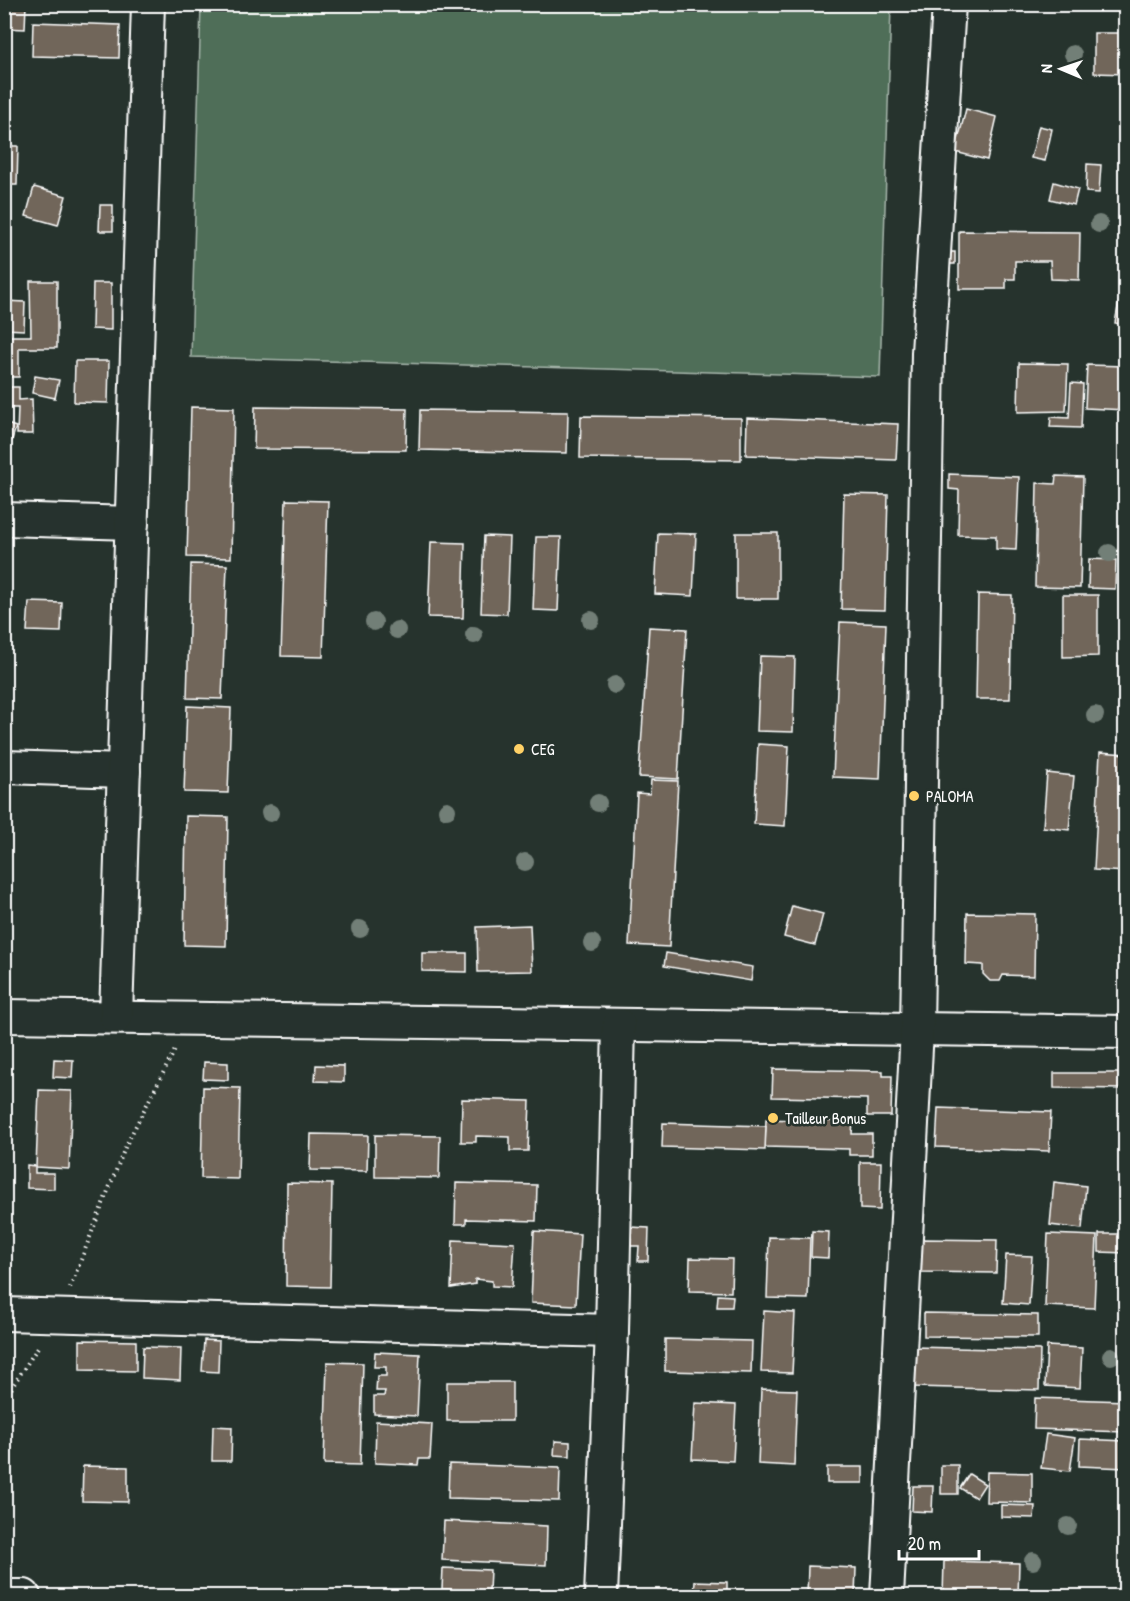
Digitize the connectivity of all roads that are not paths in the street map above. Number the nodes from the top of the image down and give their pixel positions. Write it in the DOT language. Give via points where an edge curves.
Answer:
graph roads {
  1 [pos="148,4"];
  2 [pos="950,4"];
  3 [pos="4,519"];
  4 [pos="132,522"];
  5 [pos="4,767"];
  6 [pos="124,771"];
  7 [pos="4,1016"];
  8 [pos="116,1017"];
  9 [pos="619,1025"];
  10 [pos="917,1029"];
  11 [pos="1125,1032"];
  12 [pos="4,1314"];
  13 [pos="612,1331"];
  14 [pos="4,1596"];
  15 [pos="24,1596"];
  16 [pos="601,1596"];
  17 [pos="887,1596"];
  1 -- 4 [label="street"];
  2 -- 10 [label="street" via="928,353"];
  3 -- 4 [label="street"];
  4 -- 6 [label="street"];
  5 -- 6 [label="street"];
  6 -- 8 [label="street"];
  7 -- 8 [label="street"];
  8 -- 9 [label="street"];
  9 -- 10 [label="street"];
  9 -- 13 [label="street"];
  10 -- 11 [label="street"];
  10 -- 17 [label="street"];
  12 -- 13 [label="street"];
  13 -- 16 [label="street"];
  14 -- 15 [label="street"];
}
